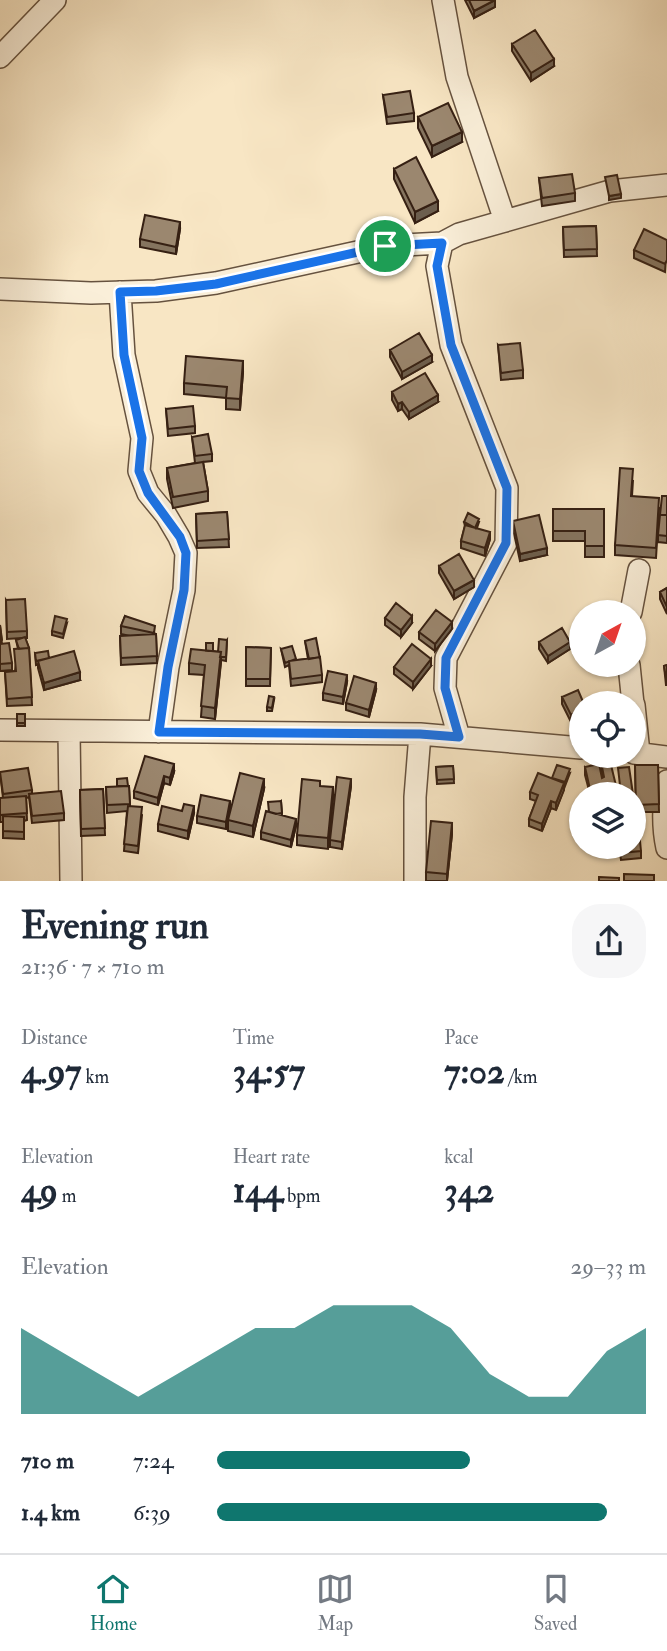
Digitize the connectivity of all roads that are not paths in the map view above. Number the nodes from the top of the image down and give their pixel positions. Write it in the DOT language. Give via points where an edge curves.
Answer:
graph roads {
  1 [pos="55,0"];
  2 [pos="443,0"];
  3 [pos="0,57"];
  4 [pos="667,185"];
  5 [pos="505,221"];
  6 [pos="442,243"];
  7 [pos="0,289"];
  8 [pos="120,292"];
  9 [pos="639,570"];
  10 [pos="633,600"];
  11 [pos="0,730"];
  12 [pos="69,731"];
  13 [pos="159,732"];
  14 [pos="420,734"];
  15 [pos="459,737"];
  16 [pos="569,747"];
  17 [pos="646,754"];
  18 [pos="667,757"];
  19 [pos="667,781"];
  20 [pos="667,848"];
  21 [pos="71,881"];
  22 [pos="415,881"];
  1 -- 3 [label="street"];
  2 -- 5 [label="street" via="457,77"];
  4 -- 5 [label="street" via="610,191"];
  5 -- 6 [label="street"];
  6 -- 8 [label="street" via="385,246 216,284"];
  6 -- 15 [label="street" via="437,266 451,345 507,488 506,543 446,658 445,688"];
  7 -- 8 [label="street"];
  8 -- 13 [label="street" via="124,355 142,438 139,471 186,553 184,590"];
  9 -- 10 [label="street"];
  11 -- 12 [label="street"];
  12 -- 13 [label="street"];
  12 -- 21 [label="street"];
  13 -- 14 [label="street"];
  14 -- 15 [label="street"];
  14 -- 22 [label="street"];
  15 -- 16 [label="street"];
  17 -- 18 [label="street"];
  19 -- 20 [label="street" via="663,831"];
}
